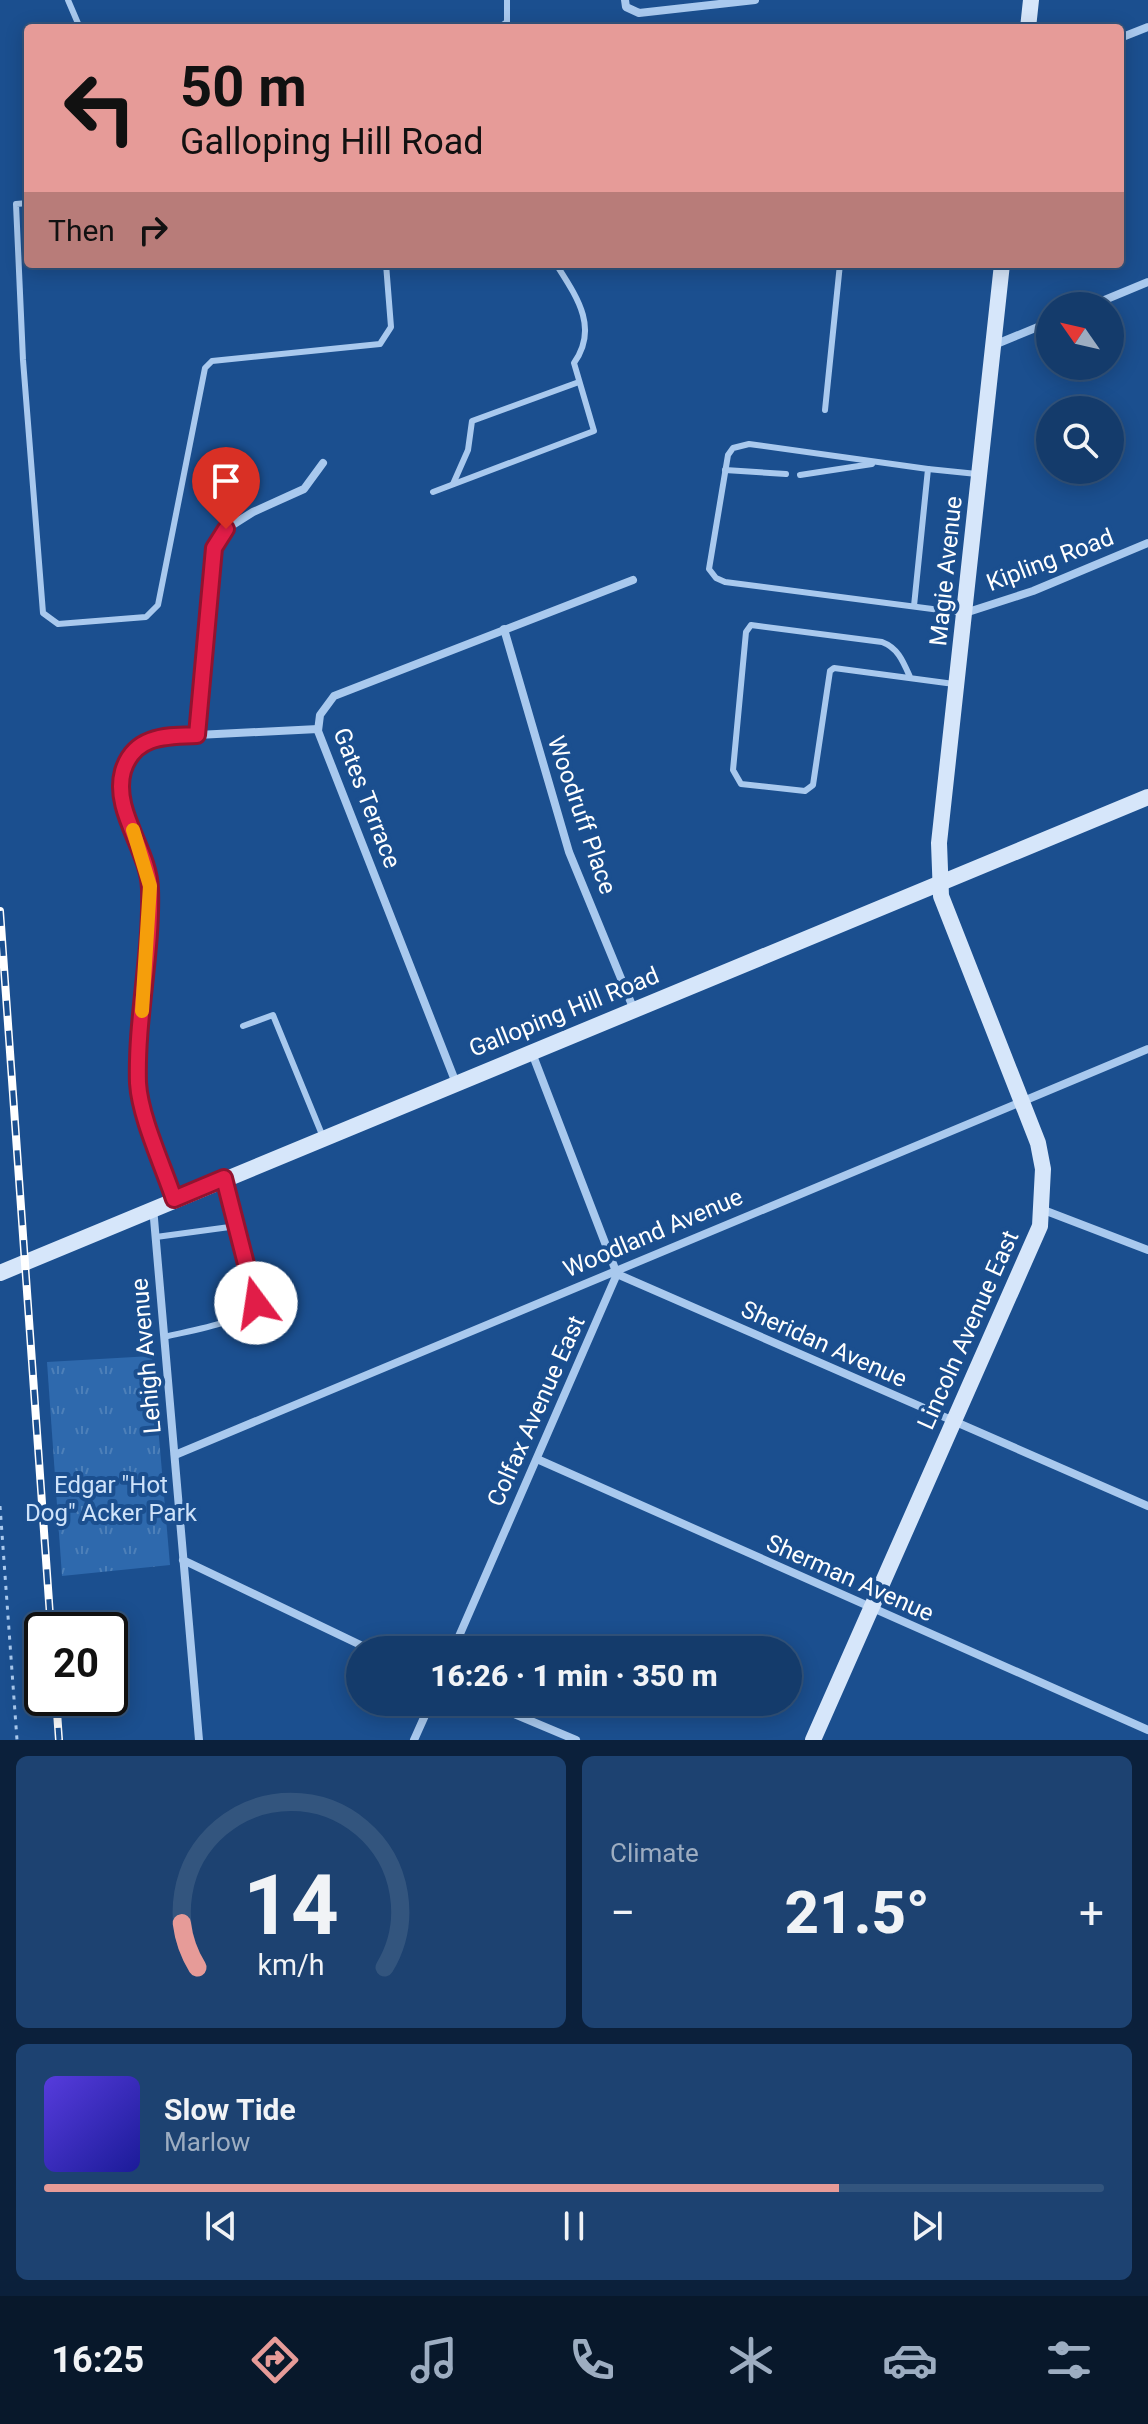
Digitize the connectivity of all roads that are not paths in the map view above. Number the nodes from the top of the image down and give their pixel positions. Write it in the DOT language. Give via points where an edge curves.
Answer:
graph roads {
  1 [pos="68,0"];
  2 [pos="507,0"];
  3 [pos="625,0"];
  4 [pos="755,0"];
  5 [pos="1031,0"];
  6 [pos="78,24"];
  7 [pos="504,24"];
  8 [pos="1028,24"];
  9 [pos="1148,27"];
  10 [pos="1124,36"];
  11 [pos="24,203"];
  12 [pos="386,268"];
  13 [pos="559,268"];
  14 [pos="840,268"];
  15 [pos="1002,268"];
  16 [pos="1148,282"];
  17 [pos="1124,292"];
  18 [pos="1036,328"];
  19 [pos="994,345"];
  20 [pos="579,382"];
  21 [pos="825,410"];
  22 [pos="323,463"];
  23 [pos="876,463"];
  24 [pos="928,469"];
  25 [pos="725,470"];
  26 [pos="786,474"];
  27 [pos="980,474"];
  28 [pos="800,475"];
  29 [pos="453,484"];
  30 [pos="433,492"];
  31 [pos="1148,543"];
  32 [pos="633,580"];
  33 [pos="914,606"];
  34 [pos="965,613"];
  35 [pos="504,629"];
  36 [pos="910,677"];
  37 [pos="957,685"];
  38 [pos="318,729"];
  39 [pos="197,735"];
  40 [pos="1148,797"];
  41 [pos="940,883"];
  42 [pos="634,1010"];
  43 [pos="243,1026"];
  44 [pos="1148,1049"];
  45 [pos="532,1052"];
  46 [pos="456,1083"];
  47 [pos="1021,1101"];
  48 [pos="323,1137"];
  49 [pos="224,1178"];
  50 [pos="174,1199"];
  51 [pos="153,1207"];
  52 [pos="1041,1209"];
  53 [pos="237,1226"];
  54 [pos="156,1237"];
  55 [pos="1148,1250"];
  56 [pos="617,1272"];
  57 [pos="0,1273"];
  58 [pos="164,1337"];
  59 [pos="954,1422"];
  60 [pos="175,1455"];
  61 [pos="537,1459"];
  62 [pos="1148,1506"];
  63 [pos="183,1560"];
  64 [pos="871,1610"];
  65 [pos="459,1636"];
  66 [pos="346,1638"];
  67 [pos="425,1716"];
  68 [pos="519,1716"];
  69 [pos="1148,1730"];
  70 [pos="199,1740"];
  71 [pos="414,1740"];
  72 [pos="576,1740"];
  73 [pos="813,1740"];
  1 -- 6 [label="lane"];
  2 -- 7 [label="lane"];
  3 -- 4 [label="street" via="626,7 639,13"];
  5 -- 8 [label="street"];
  9 -- 10 [label="street"];
  11 -- 12 [label="lane" via="16,204 23,360 43,613 58,624 146,617 158,605 205,368 212,361 380,344 391,327"];
  13 -- 20 [label="lane" via="575,294 587,332 586,347 574,363"];
  14 -- 21 [label="lane"];
  15 -- 19 [label="street, Magie Avenue"];
  16 -- 17 [label="street"];
  18 -- 19 [label="street"];
  19 -- 27 [label="street, Magie Avenue"];
  20 -- 29 [label="lane" via="472,421 468,450"];
  20 -- 29 [label="lane" via="594,431"];
  22 -- 39 [label="street" via="304,489 226,529 214,548"];
  23 -- 24 [label="lane"];
  23 -- 25 [label="lane" via="749,444 733,448"];
  23 -- 28 [label="lane"];
  24 -- 27 [label="lane"];
  24 -- 33 [label="lane"];
  25 -- 26 [label="lane"];
  25 -- 33 [label="lane" via="709,569 716,578"];
  27 -- 34 [label="street, Magie Avenue"];
  29 -- 30 [label="lane"];
  31 -- 34 [label="street, Kipling Road"];
  32 -- 35 [label="street, Gates Terrace"];
  33 -- 34 [label="lane"];
  34 -- 37 [label="street, Magie Avenue"];
  35 -- 38 [label="street, Gates Terrace" via="334,696 320,715"];
  35 -- 42 [label="street, Woodruff Place" via="569,852"];
  36 -- 36 [label="lane" via="834,668 813,785 805,791 741,784 733,770 746,632 751,625 882,642 897,652"];
  36 -- 37 [label="lane"];
  37 -- 41 [label="street, Magie Avenue" via="939,843"];
  38 -- 39 [label="street"];
  38 -- 46 [label="street, Gates Terrace"];
  39 -- 50 [label="street" via="158,737 139,745 122,781 125,808 150,886 138,1086"];
  40 -- 41 [label="street, Galloping Hill Road"];
  41 -- 42 [label="street, Galloping Hill Road"];
  41 -- 47 [label="street, Lincoln Avenue East"];
  42 -- 45 [label="street, Galloping Hill Road"];
  43 -- 48 [label="lane" via="273,1015"];
  44 -- 47 [label="street, Woodland Avenue"];
  45 -- 46 [label="street, Galloping Hill Road"];
  45 -- 56 [label="street"];
  46 -- 48 [label="street, Galloping Hill Road"];
  47 -- 52 [label="street, Lincoln Avenue East" via="1043,1169"];
  47 -- 56 [label="street, Woodland Avenue"];
  48 -- 49 [label="street, Galloping Hill Road"];
  49 -- 50 [label="street, Galloping Hill Road"];
  49 -- 53 [label="lane"];
  50 -- 51 [label="street, Galloping Hill Road"];
  51 -- 54 [label="street, Lehigh Avenue"];
  51 -- 57 [label="street, Galloping Hill Road"];
  52 -- 55 [label="street"];
  52 -- 59 [label="street, Lincoln Avenue East" via="1040,1226"];
  53 -- 54 [label="lane"];
  53 -- 58 [label="lane" via="254,1308"];
  54 -- 58 [label="street, Lehigh Avenue"];
  56 -- 59 [label="street, Sheridan Avenue"];
  56 -- 60 [label="street, Woodland Avenue"];
  56 -- 61 [label="street, Colfax Avenue East"];
  58 -- 60 [label="street, Lehigh Avenue"];
  59 -- 62 [label="street, Sheridan Avenue"];
  59 -- 64 [label="street, Lincoln Avenue East"];
  60 -- 63 [label="street, Lehigh Avenue"];
  61 -- 64 [label="street, Sherman Avenue"];
  61 -- 65 [label="street, Colfax Avenue East"];
  63 -- 66 [label="street"];
  63 -- 70 [label="street, Lehigh Avenue"];
  64 -- 69 [label="street, Sherman Avenue"];
  64 -- 73 [label="street, Lincoln Avenue East"];
  67 -- 71 [label="street"];
  68 -- 72 [label="street"];
}
